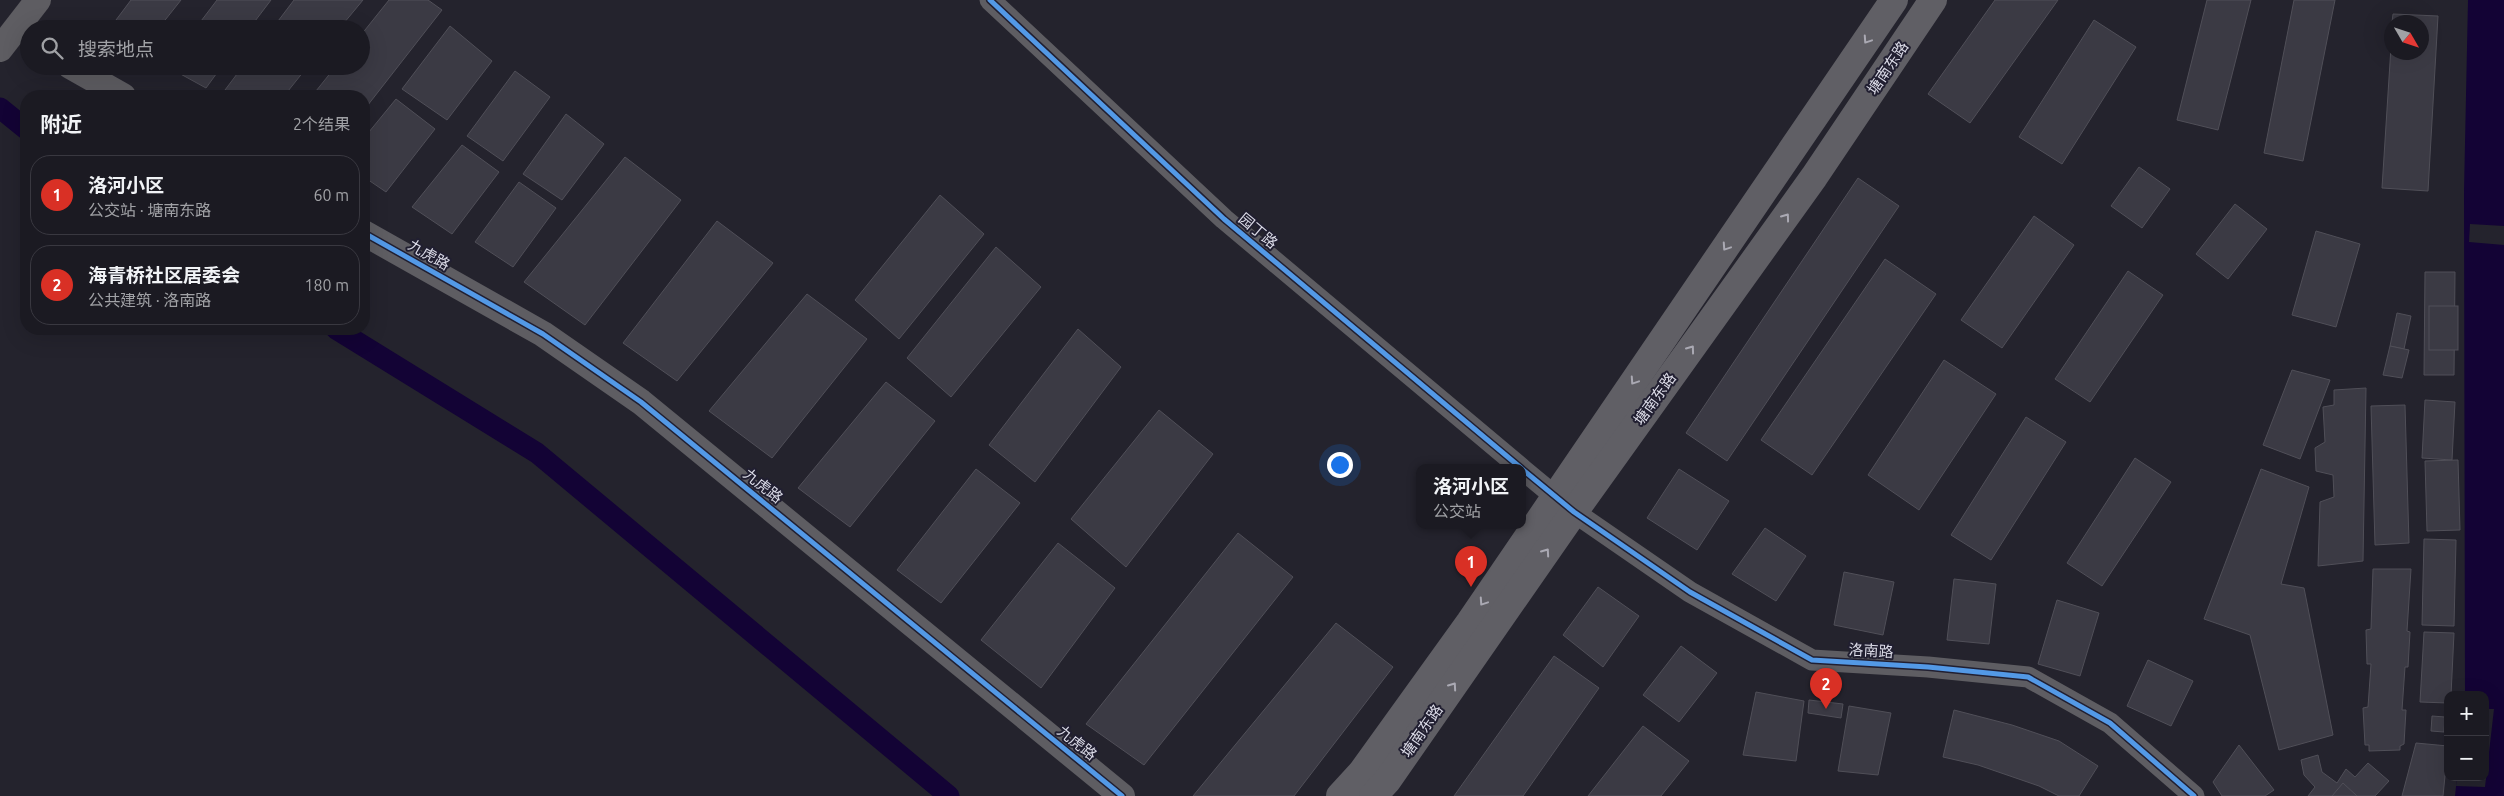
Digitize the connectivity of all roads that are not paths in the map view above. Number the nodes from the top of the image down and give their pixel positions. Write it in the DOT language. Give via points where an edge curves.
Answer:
graph roads {
  1 [pos="38,0"];
  2 [pos="990,0"];
  3 [pos="1894,0"];
  4 [pos="1933,0"];
  5 [pos="23,20"];
  6 [pos="20,24"];
  7 [pos="10,38"];
  8 [pos="86,75"];
  9 [pos="112,90"];
  10 [pos="370,236"];
  11 [pos="1516,464"];
  12 [pos="1526,472"];
  13 [pos="1564,504"];
  14 [pos="1122,796"];
  15 [pos="1340,796"];
  16 [pos="1373,796"];
  17 [pos="2194,796"];
  1 -- 5 [label="street"];
  2 -- 11 [label="street, 园丁路" via="1224,219"];
  3 -- 13 [label="main road, 塘南东路, one-way"];
  13 -- 4 [label="main road, 塘南东路, one-way" via="1814,177"];
  6 -- 7 [label="street"];
  8 -- 9 [label="street"];
  10 -- 14 [label="street, 九虎路" via="542,334 641,402"];
  12 -- 13 [label="street, 园丁路"];
  13 -- 15 [label="main road, 塘南东路, one-way" via="1470,622 1362,772"];
  16 -- 13 [label="main road, 塘南东路, one-way" via="1387,780"];
  13 -- 17 [label="street, 洛南路" via="1690,592 1812,660 2028,677 2110,723"];
}
